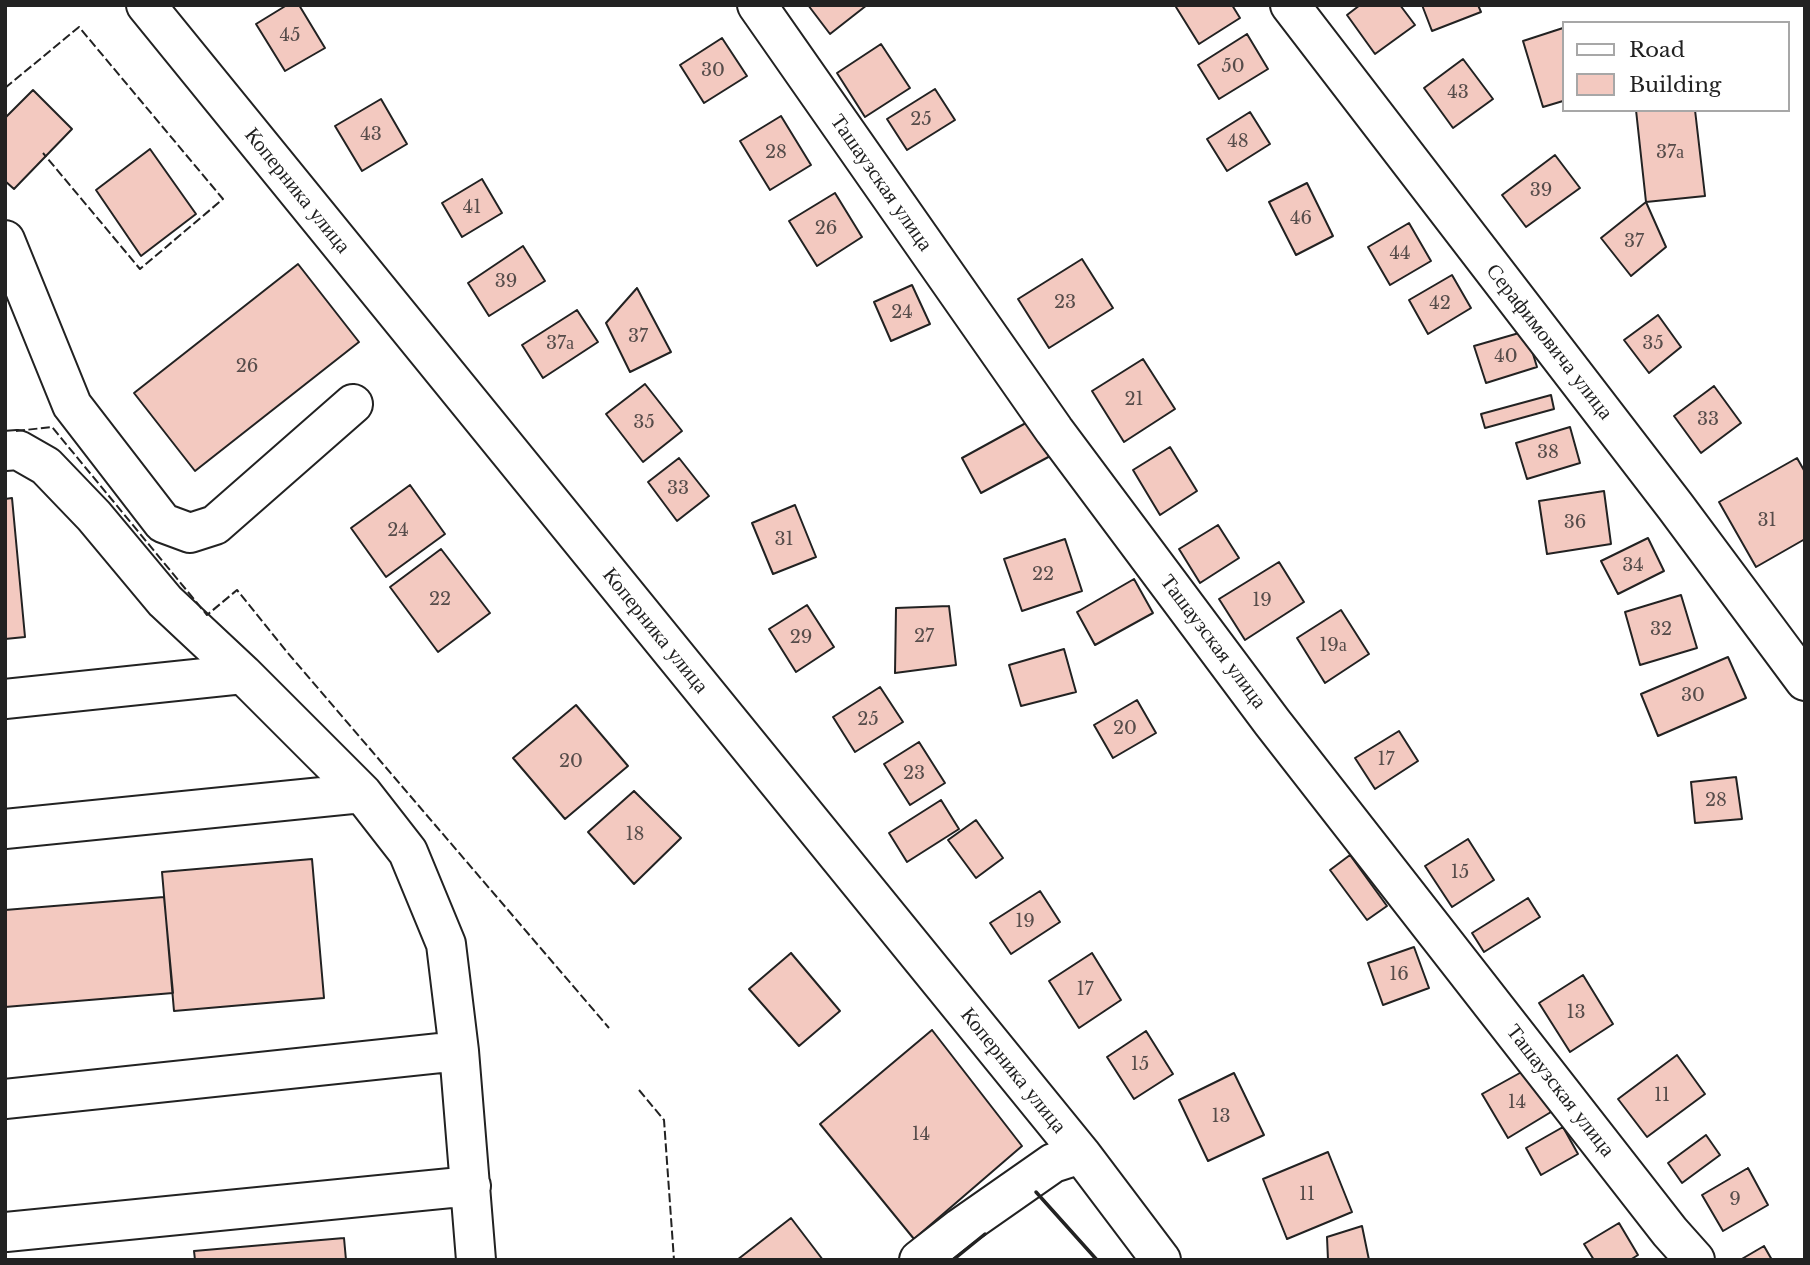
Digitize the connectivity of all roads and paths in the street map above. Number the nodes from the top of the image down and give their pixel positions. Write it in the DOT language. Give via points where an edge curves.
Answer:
graph roads {
  1 [pos="146,5"];
  2 [pos="757,5"];
  3 [pos="1290,5"];
  4 [pos="5,240"];
  5 [pos="353,404"];
  6 [pos="5,451"];
  7 [pos="243,674"];
  8 [pos="1805,681"];
  9 [pos="5,699"];
  10 [pos="362,793"];
  11 [pos="5,829"];
  12 [pos="459,1051"];
  13 [pos="5,1099"];
  14 [pos="1082,1154"];
  15 [pos="471,1186"];
  16 [pos="6,1232"];
  17 [pos="476,1260"];
  18 [pos="919,1260"];
  19 [pos="1161,1260"];
  20 [pos="1695,1260"];
  1 -- 14 [label="street, Коперника улица"];
  2 -- 20 [label="street, Ташаузская улица" via="1055,430 1272,722"];
  3 -- 8 [label="street, Серафимовича улица"];
  4 -- 5 [label="street" via="72,405 163,523 190,533 215,525"];
  6 -- 7 [label="street" via="18,450 46,466 165,601"];
  7 -- 9 [label="street"];
  7 -- 10 [label="street"];
  10 -- 11 [label="street"];
  10 -- 12 [label="street" via="408,852 446,944"];
  12 -- 13 [label="street"];
  12 -- 15 [label="street"];
  14 -- 18 [label="street" via="1053,1163"];
  14 -- 19 [label="street, Коперника улица"];
  15 -- 16 [label="street"];
  15 -- 17 [label="street"];
}
